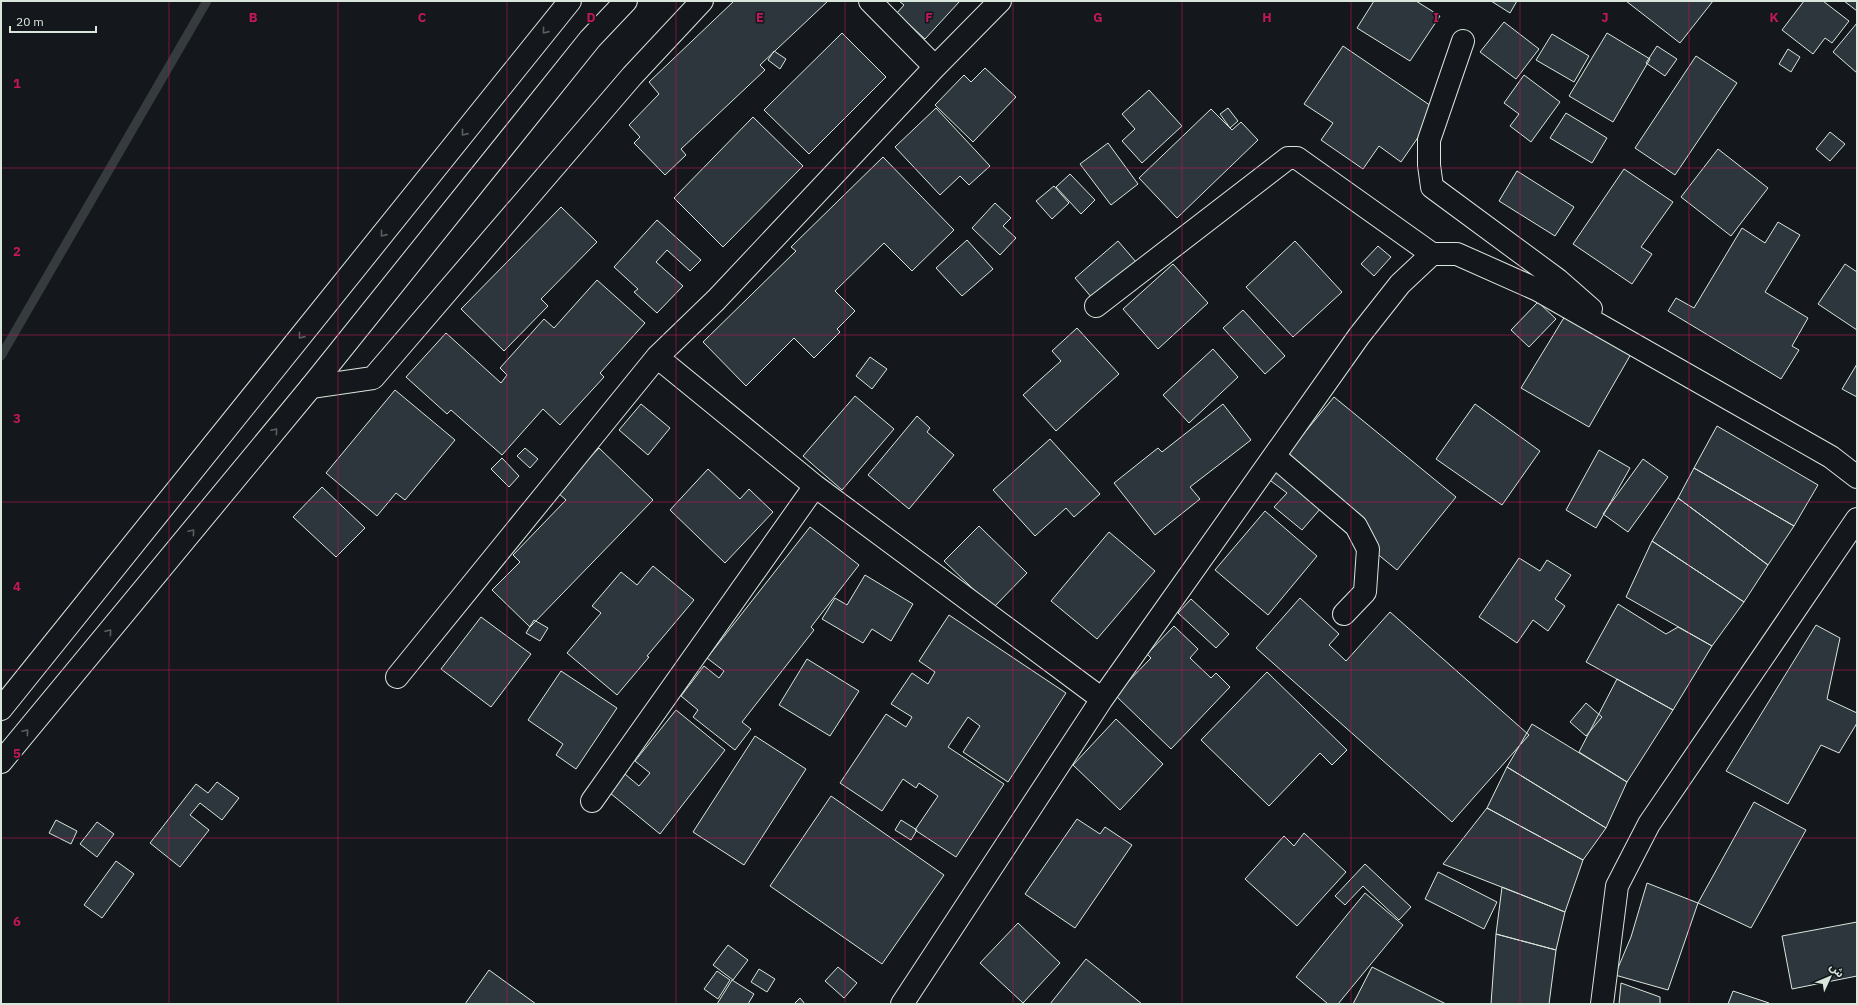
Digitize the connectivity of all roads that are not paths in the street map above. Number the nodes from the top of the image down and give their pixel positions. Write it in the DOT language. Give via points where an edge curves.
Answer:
graph roads {
  1 [pos="570,1"];
  2 [pos="626,1"];
  3 [pos="702,1"];
  4 [pos="870,1"];
  5 [pos="1000,1"];
  6 [pos="1463,41"];
  7 [pos="935,67"];
  8 [pos="1432,254"];
  9 [pos="1096,306"];
  10 [pos="1630,342"];
  11 [pos="657,358"];
  12 [pos="311,388"];
  13 [pos="1274,456"];
  14 [pos="1857,477"];
  15 [pos="815,486"];
  16 [pos="1857,519"];
  17 [pos="1344,614"];
  18 [pos="397,677"];
  19 [pos="1102,700"];
  20 [pos="1,709"];
  21 [pos="1,762"];
  22 [pos="592,801"];
  23 [pos="902,1004"];
  24 [pos="1602,1004"];
  1 -- 20 [label="main road, one-way"];
  2 -- 12 [label="main road" via="590,39"];
  3 -- 12 [label="main road" via="632,76 373,378"];
  4 -- 7 [label="main road"];
  5 -- 7 [label="main road"];
  6 -- 10 [label="main road" via="1429,140 1432,187 1558,280"];
  7 -- 11 [label="main road" via="716,300"];
  8 -- 9 [label="main road" via="1304,161 1288,158"];
  8 -- 10 [label="main road" via="1457,254 1524,284"];
  8 -- 13 [label="main road" via="1400,284 1359,336"];
  10 -- 14 [label="main road" via="1831,457"];
  11 -- 15 [label="main road"];
  11 -- 18 [label="main road"];
  21 -- 12 [label="main road, one-way"];
  13 -- 17 [label="main road" via="1356,526 1368,549 1365,592"];
  13 -- 19 [label="main road"];
  15 -- 19 [label="main road"];
  15 -- 22 [label="main road"];
  16 -- 24 [label="main road" via="1648,824 1617,886"];
  19 -- 23 [label="main road"];
}
